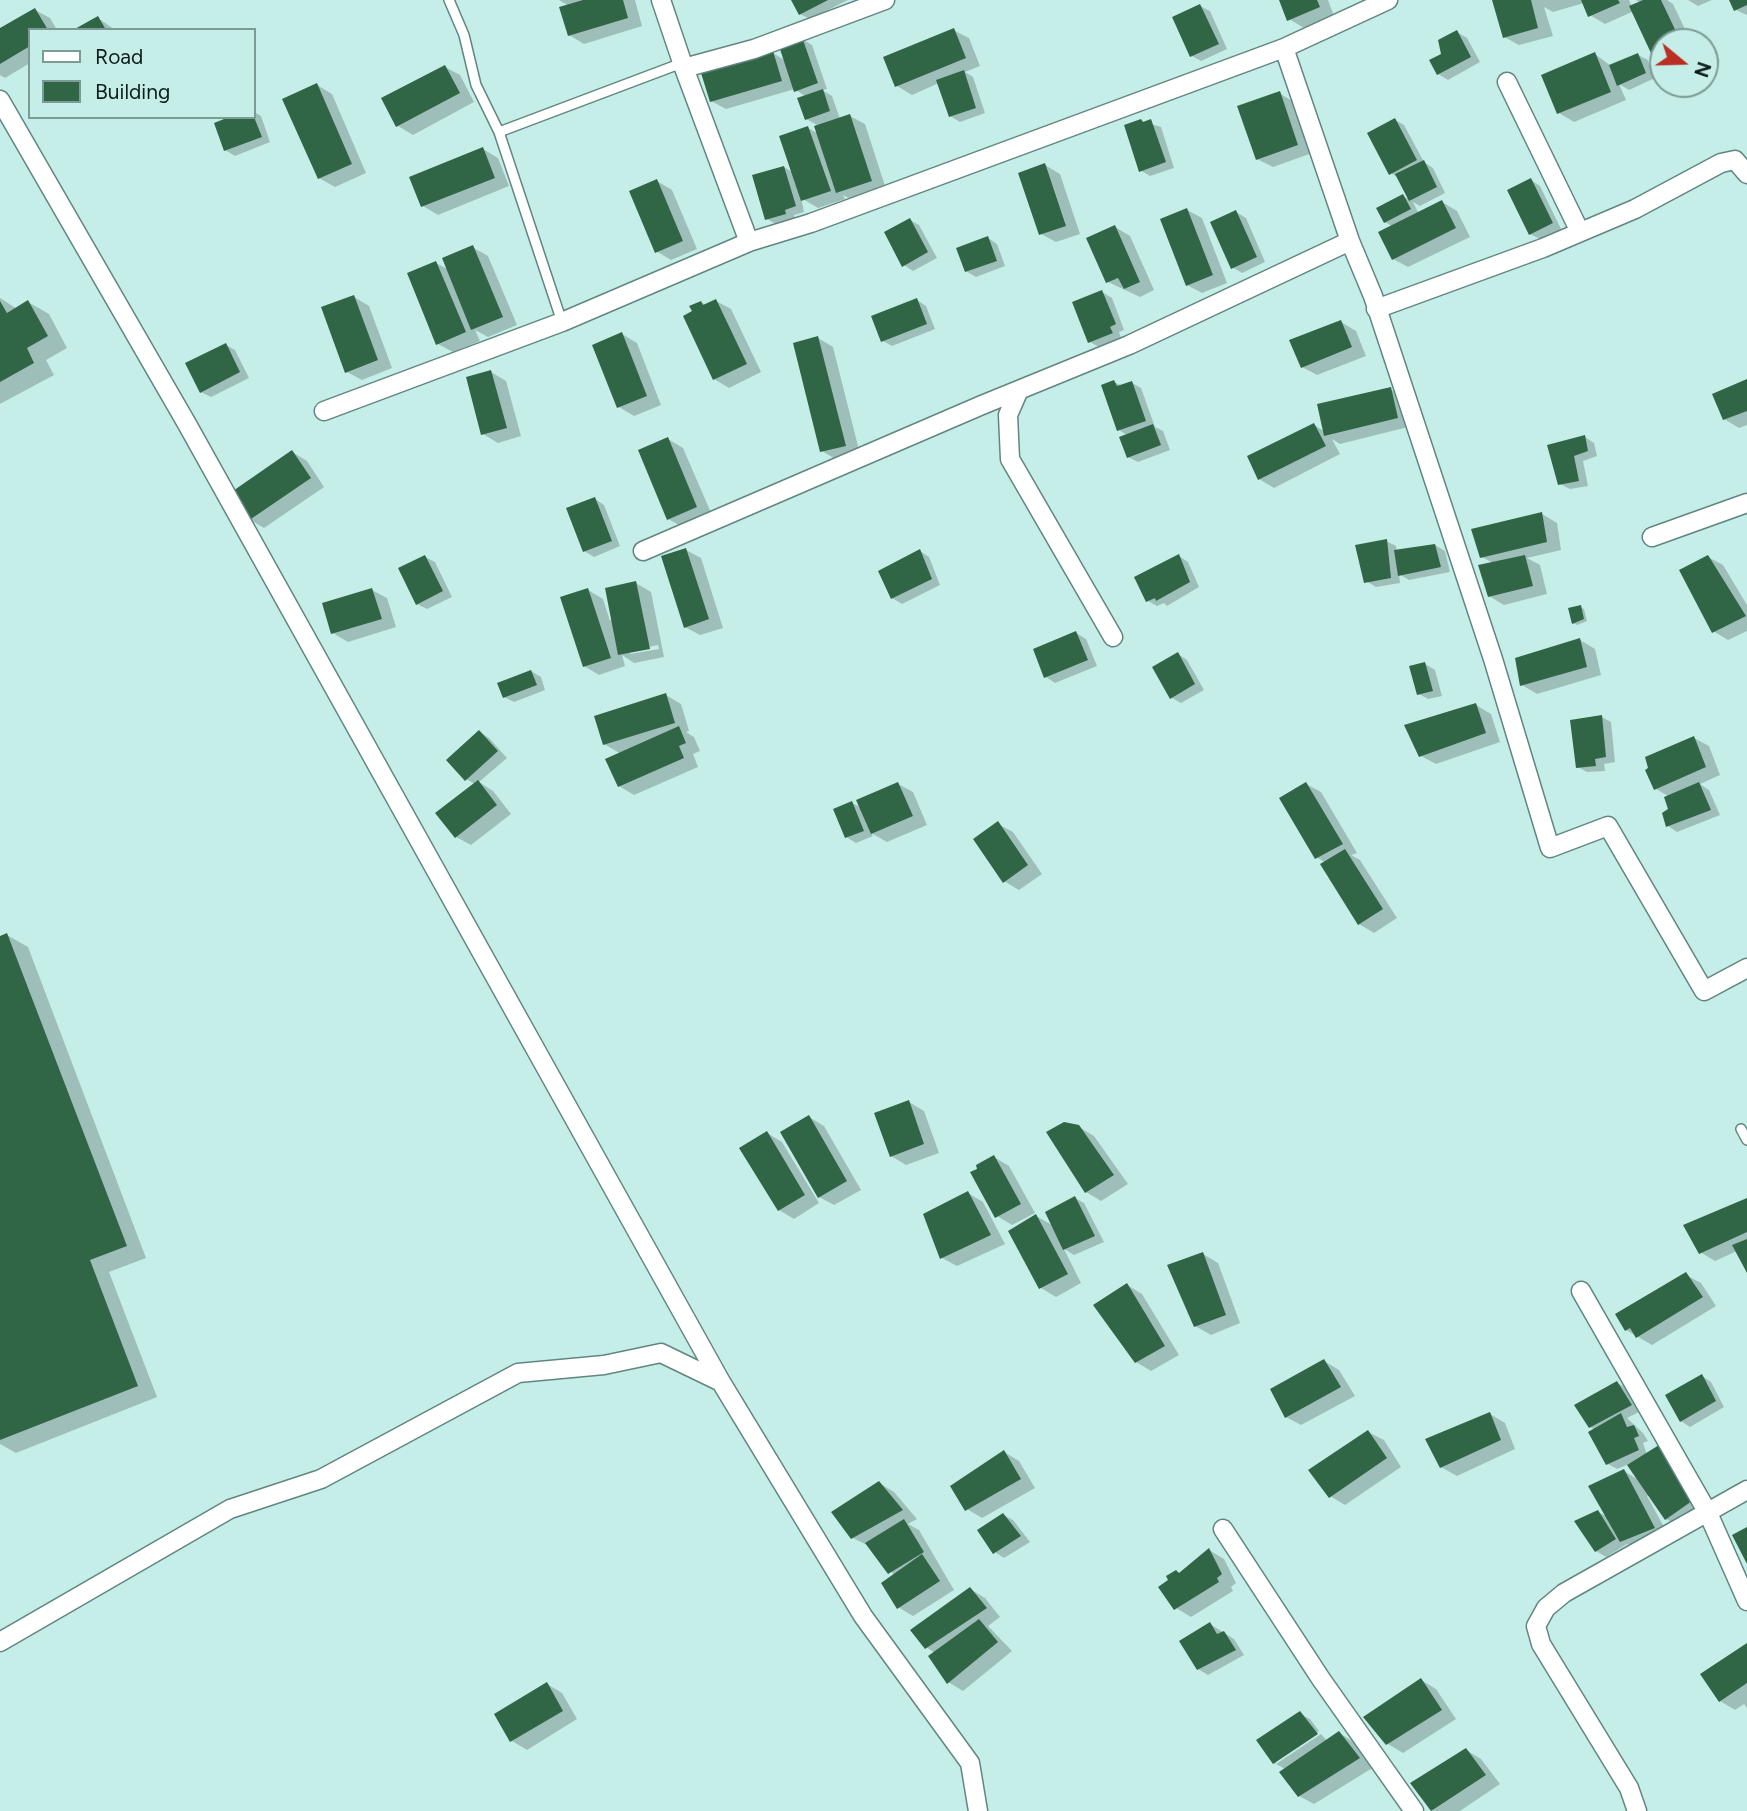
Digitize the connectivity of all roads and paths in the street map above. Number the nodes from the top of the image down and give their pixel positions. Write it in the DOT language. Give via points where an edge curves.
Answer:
graph roads {
  1 [pos="449,0"];
  2 [pos="662,0"];
  3 [pos="885,0"];
  4 [pos="1388,0"];
  5 [pos="1284,48"];
  6 [pos="683,65"];
  7 [pos="1507,82"];
  8 [pos="0,100"];
  9 [pos="499,132"];
  10 [pos="1747,174"];
  11 [pos="1580,232"];
  12 [pos="1350,241"];
  13 [pos="749,242"];
  14 [pos="1377,309"];
  15 [pos="562,322"];
  16 [pos="1019,390"];
  17 [pos="324,411"];
  18 [pos="1747,503"];
  19 [pos="1652,537"];
  20 [pos="643,551"];
  21 [pos="1113,637"];
  22 [pos="1747,968"];
  23 [pos="1741,1129"];
  24 [pos="1747,1140"];
  25 [pos="1581,1291"];
  26 [pos="721,1382"];
  27 [pos="1747,1490"];
  28 [pos="1708,1513"];
  29 [pos="1223,1529"];
  30 [pos="1747,1601"];
  31 [pos="0,1642"];
  32 [pos="978,1811"];
  33 [pos="1414,1811"];
  34 [pos="1637,1811"];
  1 -- 9 [label="lane" via="464,35 476,85"];
  2 -- 6 [label="street"];
  3 -- 6 [label="street" via="754,49"];
  4 -- 5 [label="street"];
  5 -- 12 [label="street"];
  5 -- 13 [label="street"];
  6 -- 9 [label="lane"];
  6 -- 13 [label="street"];
  7 -- 11 [label="street"];
  8 -- 26 [label="street" via="194,436"];
  9 -- 15 [label="lane"];
  10 -- 11 [label="street" via="1735,160 1721,163"];
  11 -- 14 [label="street"];
  12 -- 14 [label="street"];
  12 -- 16 [label="street" via="1129,345"];
  13 -- 15 [label="street"];
  14 -- 22 [label="street" via="1550,848 1608,826 1704,991"];
  15 -- 17 [label="street"];
  16 -- 20 [label="street"];
  16 -- 21 [label="street" via="1008,415 1010,459"];
  18 -- 19 [label="street"];
  23 -- 24 [label="lane"];
  25 -- 28 [label="street"];
  26 -- 31 [label="street" via="661,1353 604,1365 518,1373 321,1479 230,1510"];
  26 -- 32 [label="street" via="863,1616 970,1763"];
  27 -- 28 [label="street"];
  28 -- 30 [label="street"];
  28 -- 34 [label="street" via="1564,1593 1546,1608 1536,1626 1541,1643 1629,1788"];
  29 -- 33 [label="street"];
}
